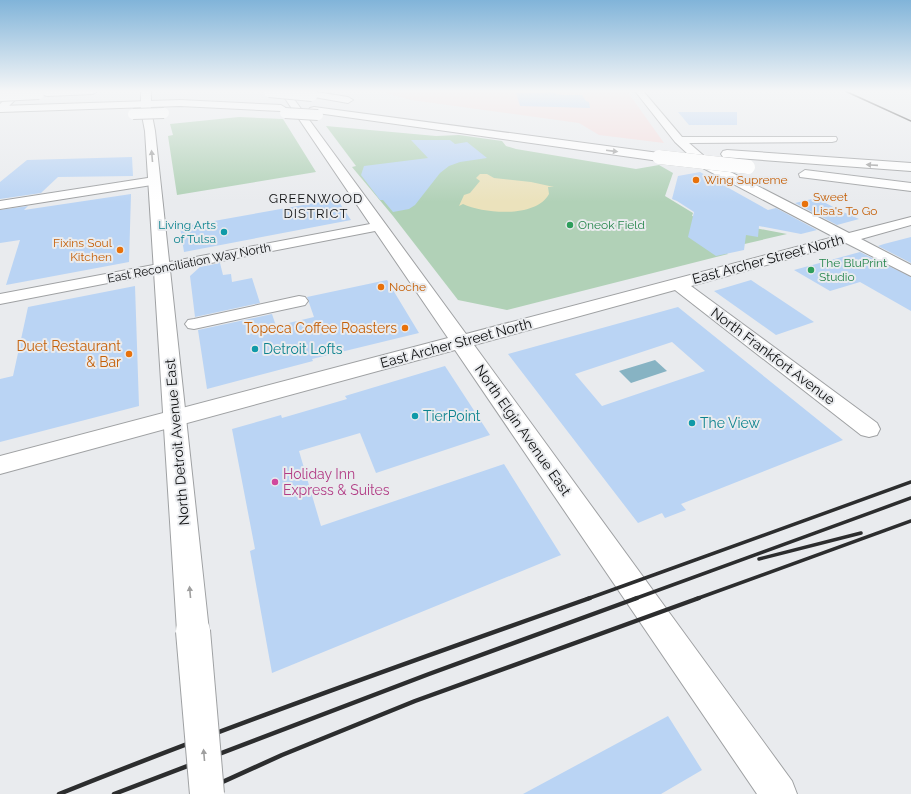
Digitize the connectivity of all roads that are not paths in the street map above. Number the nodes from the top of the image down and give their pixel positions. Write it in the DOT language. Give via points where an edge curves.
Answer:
graph roads {
  1 [pos="149,128"];
  2 [pos="311,128"];
  3 [pos="441,128"];
  4 [pos="518,128"];
  5 [pos="669,128"];
  6 [pos="832,139"];
  7 [pos="679,140"];
  8 [pos="657,152"];
  9 [pos="911,167"];
  10 [pos="763,169"];
  11 [pos="792,173"];
  12 [pos="814,175"];
  13 [pos="911,180"];
  14 [pos="154,181"];
  15 [pos="911,187"];
  16 [pos="0,205"];
  17 [pos="911,221"];
  18 [pos="379,226"];
  19 [pos="847,238"];
  20 [pos="162,268"];
  21 [pos="911,271"];
  22 [pos="678,284"];
  23 [pos="0,299"];
  24 [pos="299,301"];
  25 [pos="194,324"];
  26 [pos="461,342"];
  27 [pos="175,418"];
  28 [pos="869,429"];
  29 [pos="0,465"];
  30 [pos="207,794"];
  31 [pos="779,794"];
  14 -- 1 [label="main road, North Detroit Avenue East, one-way"];
  2 -- 18 [label="street, North Elgin Avenue East"];
  3 -- 8 [label="main road, one-way, bridge"];
  4 -- 8 [label="main road"];
  5 -- 7 [label="street"];
  6 -- 7 [label="street"];
  7 -- 19 [label="street" via="695,157 707,165"];
  9 -- 8 [label="main road, one-way" via="727,154"];
  8 -- 10 [label="main road, bridge"];
  11 -- 12 [label="main road"];
  12 -- 13 [label="main road"];
  12 -- 15 [label="main road"];
  14 -- 16 [label="street"];
  14 -- 20 [label="main road, North Detroit Avenue East"];
  17 -- 19 [label="street, East Archer Street North"];
  18 -- 20 [label="street, East Reconciliation Way North"];
  18 -- 26 [label="street, North Elgin Avenue East"];
  19 -- 21 [label="street"];
  19 -- 22 [label="street, East Archer Street North"];
  20 -- 23 [label="street, East Reconciliation Way North"];
  20 -- 27 [label="main road, North Detroit Avenue East"];
  22 -- 26 [label="street, East Archer Street North"];
  22 -- 28 [label="street, North Frankfort Avenue"];
  24 -- 25 [label="street"];
  26 -- 27 [label="street, East Archer Street North"];
  26 -- 31 [label="street, North Elgin Avenue East"];
  27 -- 29 [label="street, East Archer Street North"];
  30 -- 27 [label="main road, North Detroit Avenue East, one-way, bridge"];
}
